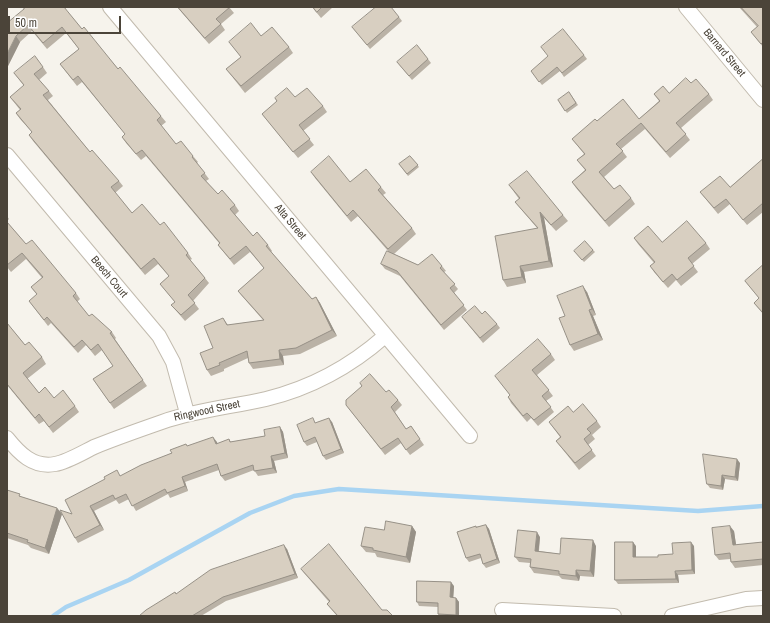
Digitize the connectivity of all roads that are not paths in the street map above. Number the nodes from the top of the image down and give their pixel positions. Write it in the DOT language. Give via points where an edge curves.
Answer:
graph roads {
  1 [pos="110,7"];
  2 [pos="686,7"];
  3 [pos="763,100"];
  4 [pos="7,155"];
  5 [pos="385,336"];
  6 [pos="187,413"];
  7 [pos="470,436"];
  8 [pos="7,438"];
  9 [pos="763,598"];
  10 [pos="502,610"];
  11 [pos="614,616"];
  12 [pos="672,616"];
  1 -- 5 [label="street, Alta Street"];
  2 -- 3 [label="street, Barnard Street"];
  4 -- 6 [label="street, Beech Court" via="158,336 173,362"];
  5 -- 6 [label="street, Ringwood Street" via="369,351 336,373 302,388 265,399"];
  5 -- 7 [label="street, Alta Street"];
  6 -- 8 [label="street, Ringwood Street" via="119,436 55,464 37,463 21,455"];
  9 -- 12 [label="street" via="746,599"];
  10 -- 11 [label="street"];
}
